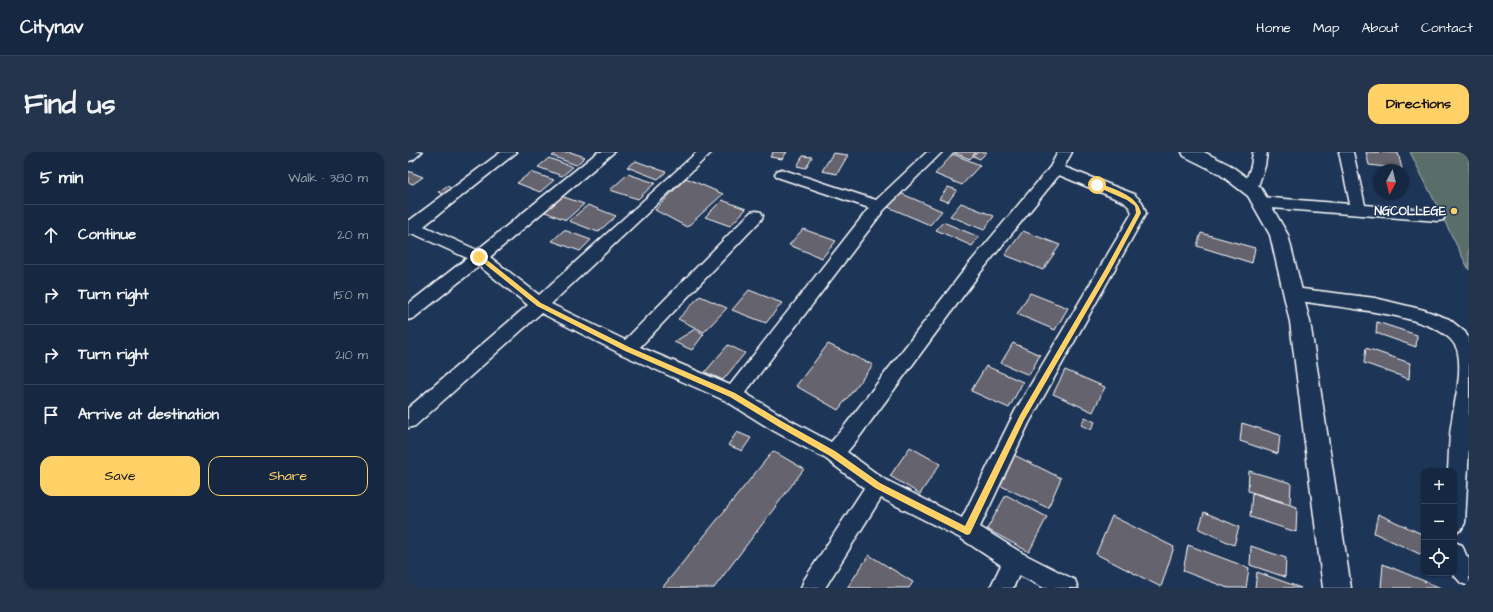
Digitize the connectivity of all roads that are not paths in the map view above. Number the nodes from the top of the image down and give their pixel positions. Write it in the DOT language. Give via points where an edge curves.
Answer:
graph roads {
  1 [pos="415,152"];
  2 [pos="510,152"];
  3 [pos="607,152"];
  4 [pos="705,152"];
  5 [pos="935,152"];
  6 [pos="1065,152"];
  7 [pos="1190,152"];
  8 [pos="1260,152"];
  9 [pos="1346,152"];
  10 [pos="408,157"];
  11 [pos="1056,169"];
  12 [pos="782,174"];
  13 [pos="1255,195"];
  14 [pos="879,206"];
  15 [pos="1359,210"];
  16 [pos="756,216"];
  17 [pos="1438,216"];
  18 [pos="409,227"];
  19 [pos="479,257"];
  20 [pos="1294,294"];
  21 [pos="539,305"];
  22 [pos="408,313"];
  23 [pos="627,349"];
  24 [pos="733,395"];
  25 [pos="408,420"];
  26 [pos="833,453"];
  27 [pos="877,486"];
  28 [pos="1455,504"];
  29 [pos="967,531"];
  30 [pos="1014,561"];
  31 [pos="1457,562"];
  32 [pos="1469,575"];
  33 [pos="812,588"];
  34 [pos="1001,588"];
  35 [pos="1067,588"];
  36 [pos="1337,588"];
  1 -- 10 [label="street"];
  2 -- 18 [label="street"];
  3 -- 19 [label="street"];
  4 -- 21 [label="street"];
  5 -- 14 [label="street"];
  6 -- 11 [label="street"];
  7 -- 13 [label="street" via="1224,169"];
  8 -- 13 [label="street"];
  9 -- 15 [label="street"];
  11 -- 26 [label="street" via="974,269"];
  11 -- 29 [label="street" via="1129,198 1137,206 1138,213 1022,417"];
  12 -- 14 [label="street"];
  13 -- 15 [label="street"];
  13 -- 20 [label="street" via="1279,235"];
  14 -- 24 [label="street"];
  15 -- 17 [label="street"];
  16 -- 23 [label="street"];
  18 -- 19 [label="street"];
  19 -- 21 [label="street"];
  19 -- 22 [label="street"];
  20 -- 28 [label="street" via="1374,305 1424,317 1443,324 1459,337 1467,352 1467,384 1461,420"];
  20 -- 36 [label="street"];
  21 -- 23 [label="street"];
  21 -- 25 [label="street"];
  23 -- 24 [label="street"];
  24 -- 26 [label="street"];
  26 -- 27 [label="street"];
  27 -- 29 [label="street"];
  27 -- 33 [label="street"];
  29 -- 30 [label="street"];
  30 -- 34 [label="street"];
  30 -- 35 [label="street"];
  31 -- 32 [label="street"];
}
